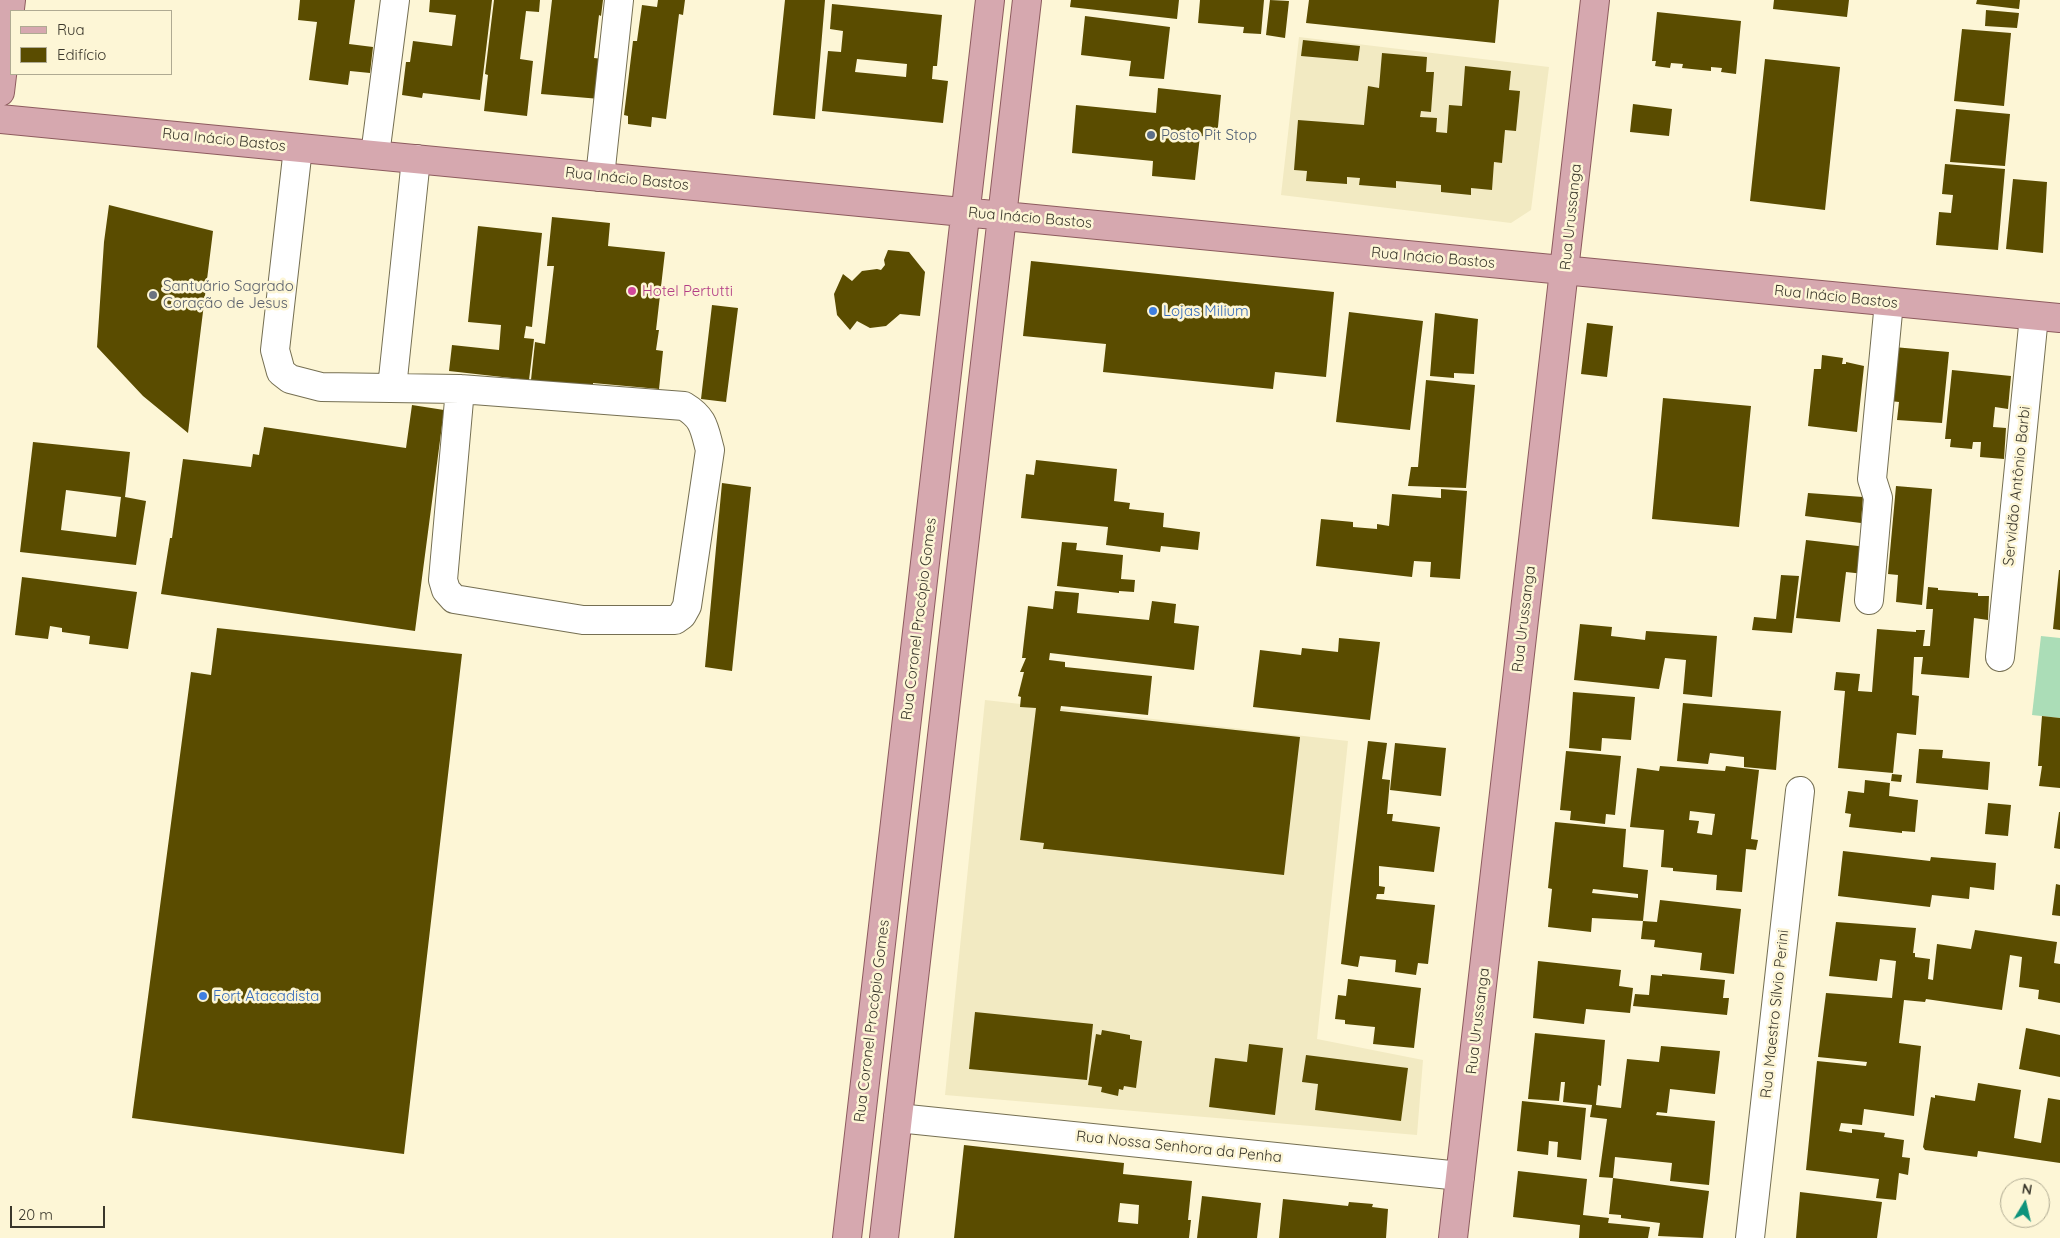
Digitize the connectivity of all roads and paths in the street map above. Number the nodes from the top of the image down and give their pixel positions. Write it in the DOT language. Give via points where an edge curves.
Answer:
graph roads {
  1 [pos="11,0"];
  2 [pos="395,0"];
  3 [pos="619,0"];
  4 [pos="990,0"];
  5 [pos="1027,0"];
  6 [pos="1595,0"];
  7 [pos="0,92"];
  8 [pos="0,119"];
  9 [pos="298,148"];
  10 [pos="375,155"];
  11 [pos="416,159"];
  12 [pos="600,177"];
  13 [pos="966,212"];
  14 [pos="1002,216"];
  15 [pos="1564,270"];
  16 [pos="1889,302"];
  17 [pos="2047,317"];
  18 [pos="392,388"];
  19 [pos="460,389"];
  20 [pos="1869,600"];
  21 [pos="2000,657"];
  22 [pos="1800,790"];
  23 [pos="898,1118"];
  24 [pos="1460,1176"];
  25 [pos="846,1238"];
  26 [pos="884,1238"];
  27 [pos="1453,1238"];
  28 [pos="1750,1238"];
  1 -- 7 [label="main road"];
  2 -- 10 [label="street"];
  3 -- 12 [label="street"];
  4 -- 13 [label="main road, Rua Coronel Procópio Gomes"];
  5 -- 14 [label="main road"];
  6 -- 15 [label="main road, Rua Urussanga"];
  8 -- 9 [label="main road, Rua Inácio Bastos"];
  9 -- 10 [label="main road, Rua Inácio Bastos"];
  9 -- 18 [label="street" via="275,350 281,372 290,379 321,387"];
  10 -- 11 [label="main road, Rua Inácio Bastos"];
  11 -- 12 [label="main road, Rua Inácio Bastos"];
  11 -- 18 [label="street"];
  12 -- 13 [label="main road, Rua Inácio Bastos"];
  13 -- 14 [label="main road, Rua Inácio Bastos"];
  13 -- 25 [label="main road, Rua Coronel Procópio Gomes"];
  14 -- 15 [label="main road, Rua Inácio Bastos"];
  14 -- 23 [label="main road"];
  15 -- 16 [label="main road, Rua Inácio Bastos"];
  15 -- 24 [label="main road, Rua Urussanga"];
  16 -- 17 [label="main road, Rua Inácio Bastos"];
  16 -- 20 [label="street" via="1872,478 1878,498"];
  17 -- 21 [label="street, Servidão Antônio Barbi"];
  18 -- 19 [label="street"];
  19 -- 19 [label="street" via="443,580 454,599 583,620 675,620 682,615 687,606 710,450 704,425 697,414 684,406"];
  22 -- 28 [label="street, Rua Maestro Sílvio Perini"];
  23 -- 24 [label="street, Rua Nossa Senhora da Penha"];
  23 -- 26 [label="main road"];
  24 -- 27 [label="main road, Rua Urussanga"];
}
